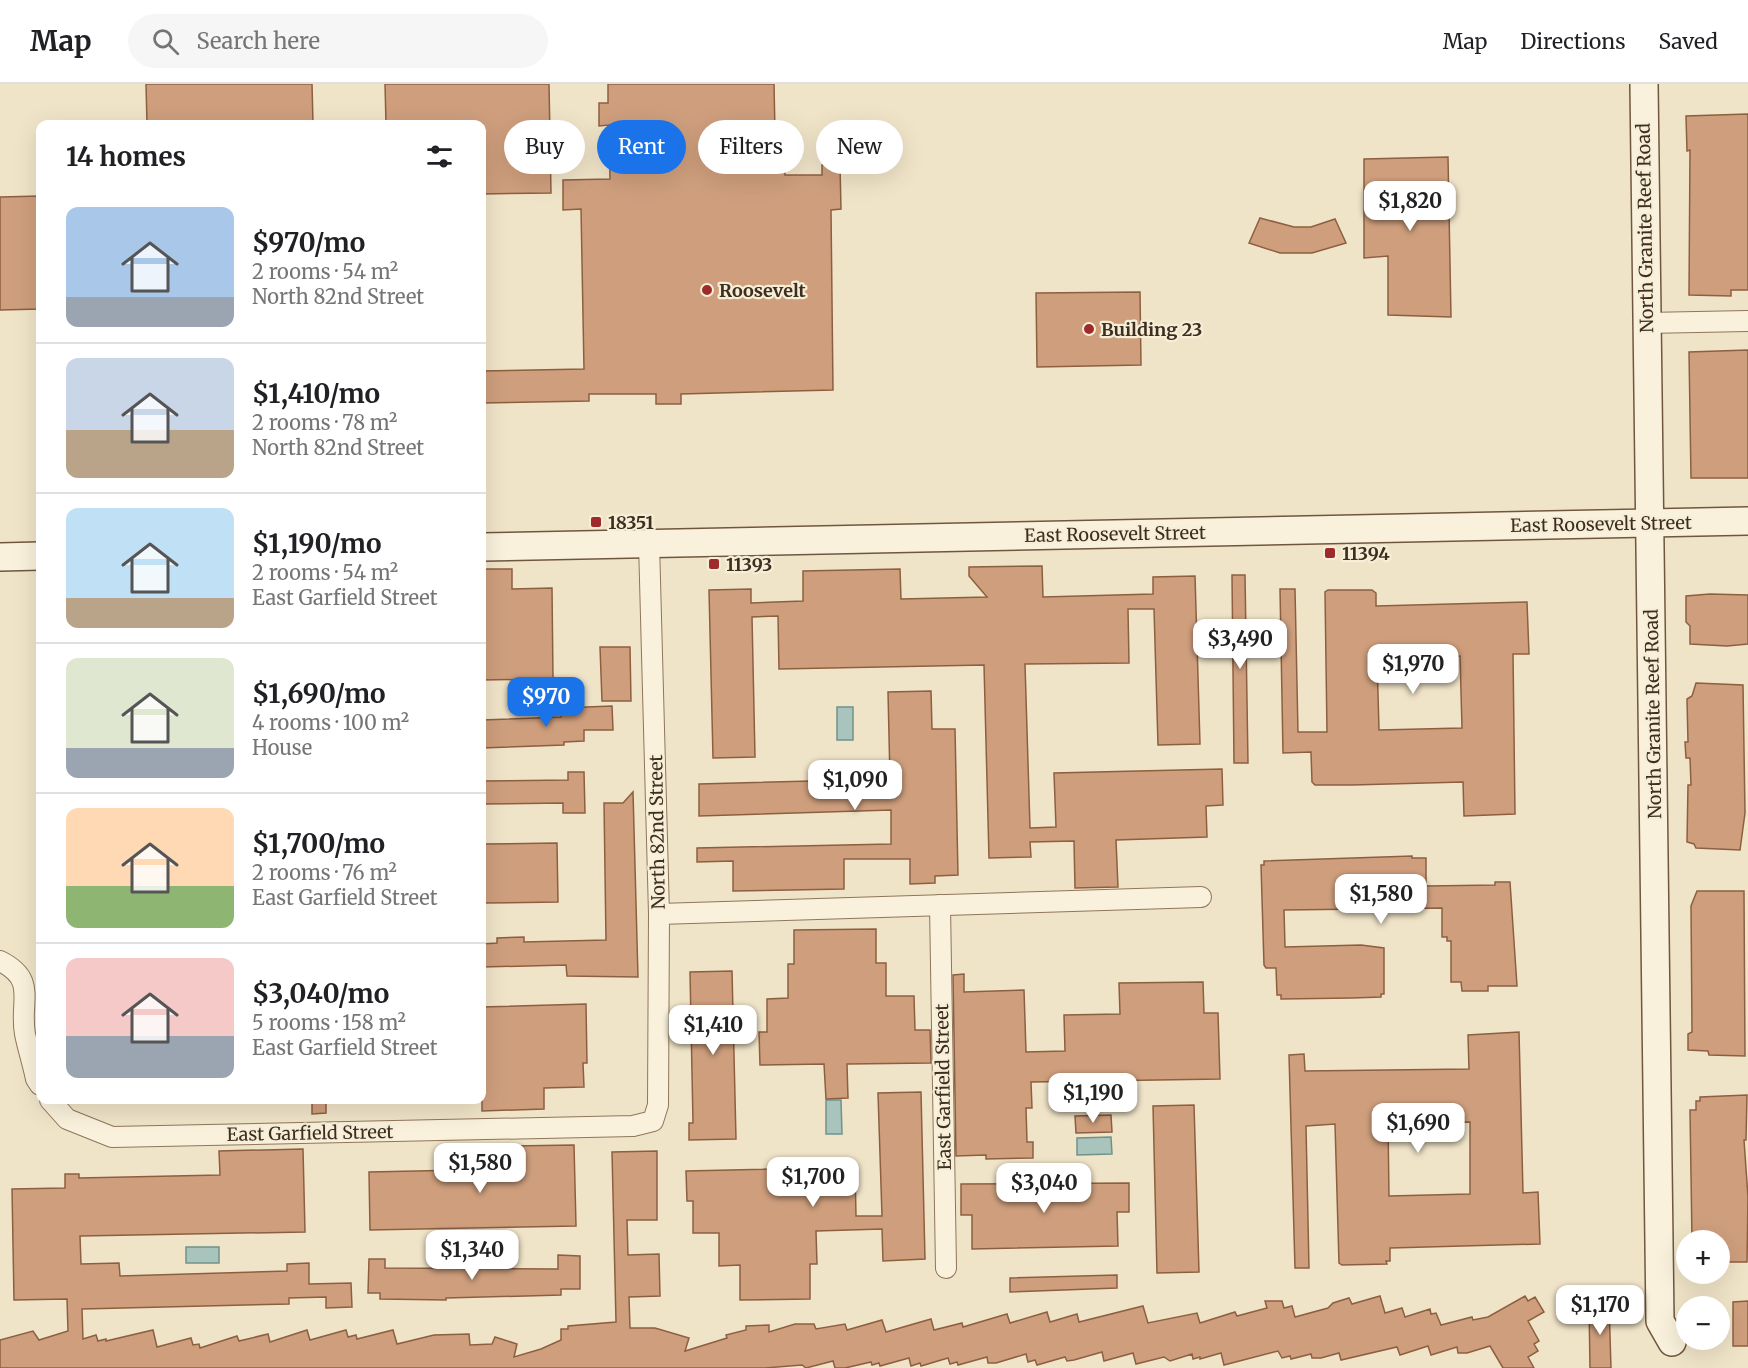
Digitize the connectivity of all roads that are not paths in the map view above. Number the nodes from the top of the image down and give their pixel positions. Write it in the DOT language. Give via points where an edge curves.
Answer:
graph roads {
  1 [pos="1644,84"];
  2 [pos="1748,321"];
  3 [pos="1647,323"];
  4 [pos="1748,521"];
  5 [pos="1650,523"];
  6 [pos="649,543"];
  7 [pos="486,547"];
  8 [pos="36,556"];
  9 [pos="0,557"];
  10 [pos="1201,897"];
  11 [pos="940,906"];
  12 [pos="659,914"];
  13 [pos="0,961"];
  14 [pos="36,1079"];
  15 [pos="54,1104"];
  16 [pos="653,1121"];
  17 [pos="946,1268"];
  18 [pos="1672,1341"];
  1 -- 3 [label="street, North Granite Reef Road"];
  2 -- 3 [label="street"];
  3 -- 5 [label="street, North Granite Reef Road"];
  4 -- 5 [label="street, East Roosevelt Street"];
  5 -- 6 [label="street, East Roosevelt Street"];
  5 -- 18 [label="street, North Granite Reef Road" via="1660,1322"];
  6 -- 7 [label="street, East Roosevelt Street"];
  6 -- 12 [label="street, North 82nd Street"];
  8 -- 9 [label="street"];
  10 -- 11 [label="street"];
  11 -- 12 [label="street"];
  11 -- 17 [label="street, East Garfield Street"];
  12 -- 16 [label="street, North 82nd Street" via="658,1105"];
  13 -- 14 [label="street" via="16,969 26,990 25,1031"];
  15 -- 16 [label="street, East Garfield Street" via="67,1119 112,1137 633,1126"];
}
